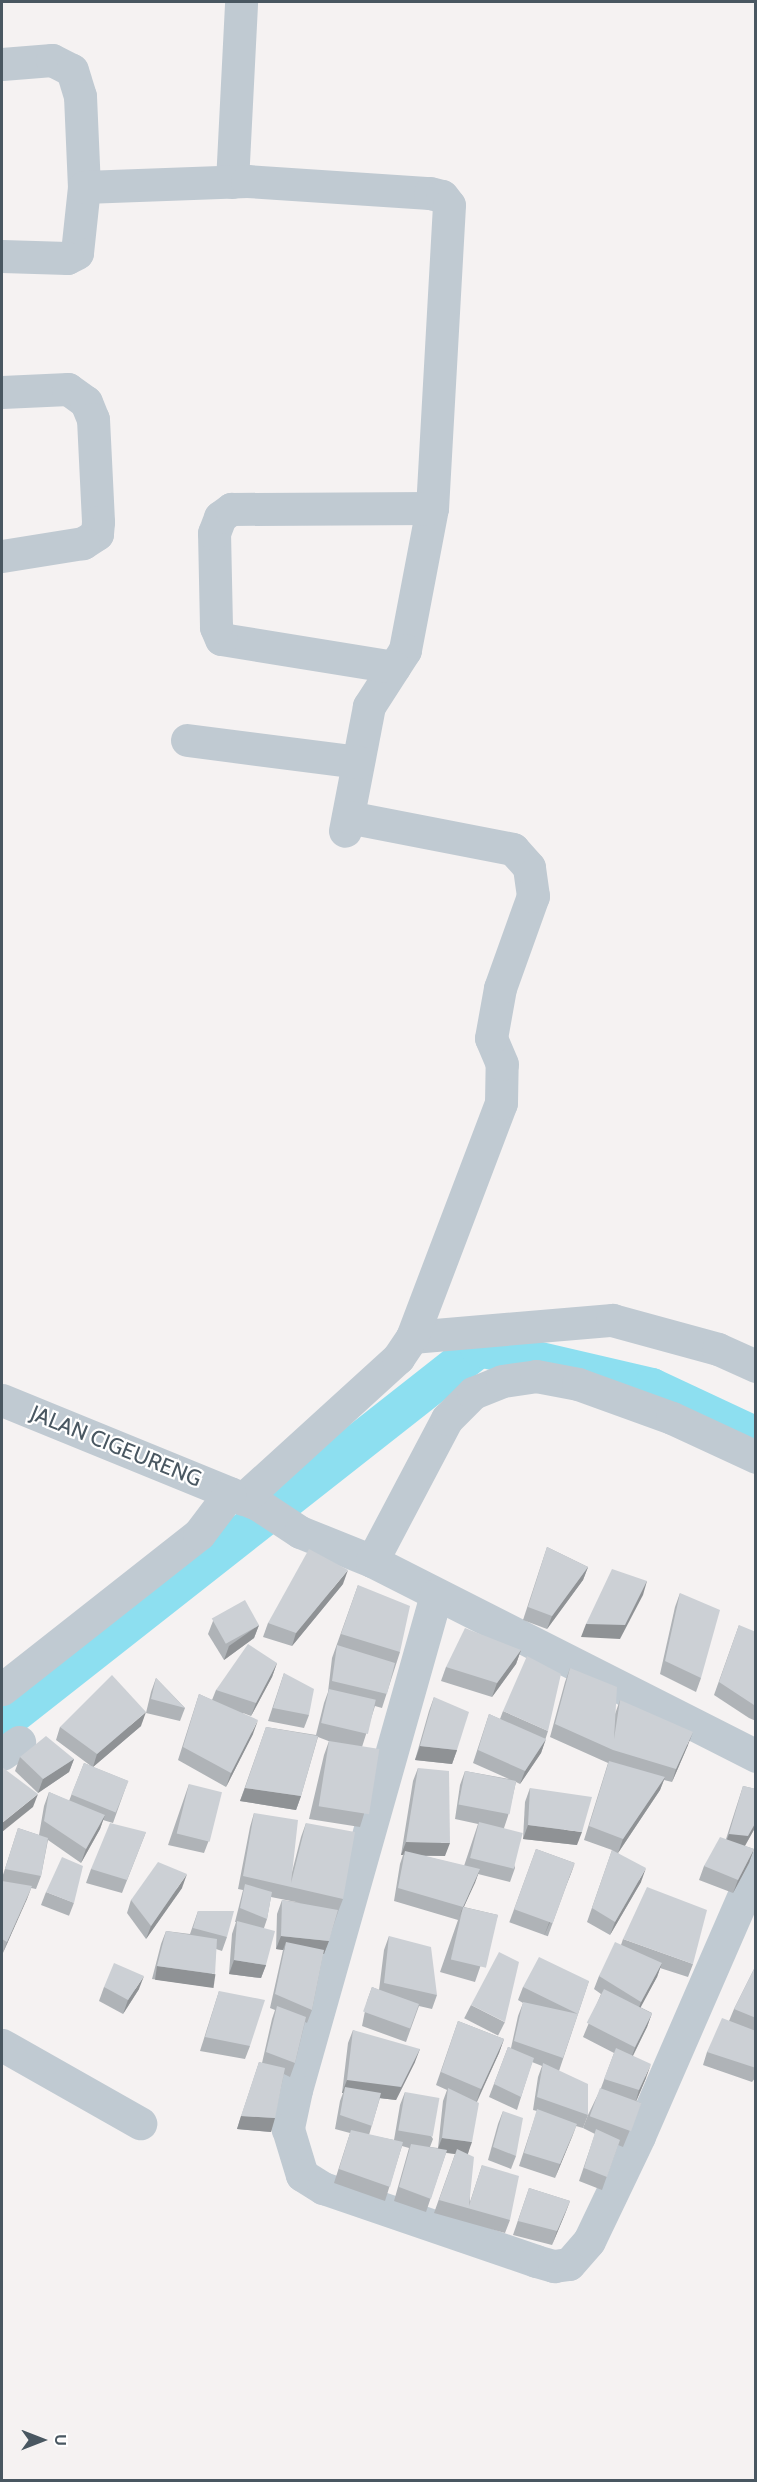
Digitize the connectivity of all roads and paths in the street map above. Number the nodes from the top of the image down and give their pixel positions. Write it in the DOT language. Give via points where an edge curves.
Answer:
graph roads {
  1 [pos="241,2"];
  2 [pos="2,64"];
  3 [pos="232,182"];
  4 [pos="84,187"];
  5 [pos="2,256"];
  6 [pos="2,392"];
  7 [pos="432,508"];
  8 [pos="2,556"];
  9 [pos="394,667"];
  10 [pos="186,740"];
  11 [pos="358,762"];
  12 [pos="412,1337"];
  13 [pos="756,1366"];
  14 [pos="2,1400"];
  15 [pos="756,1457"];
  16 [pos="244,1499"];
  17 [pos="372,1561"];
  18 [pos="436,1595"];
  19 [pos="2,1689"];
  20 [pos="756,1756"];
  21 [pos="756,1867"];
  22 [pos="2,2045"];
  23 [pos="140,2123"];
  1 -- 3 [label="street"];
  2 -- 4 [label="street" via="52,60 72,70 80,96"];
  3 -- 4 [label="street"];
  3 -- 7 [label="street" via="430,193 442,196 449,205"];
  4 -- 5 [label="street" via="76,253 67,258"];
  6 -- 8 [label="street" via="68,389 86,402 93,419 98,522 97,534 83,543"];
  7 -- 9 [label="street" via="405,650"];
  7 -- 9 [label="street" via="231,509 220,518 214,533 216,627 221,639"];
  9 -- 11 [label="street" via="369,706"];
  10 -- 11 [label="street"];
  11 -- 12 [label="street" via="347,824 513,849 529,867 533,896 500,988 491,1038 502,1064 501,1103"];
  12 -- 13 [label="street" via="612,1320 718,1349"];
  12 -- 16 [label="street" via="398,1359"];
  14 -- 16 [label="street, JALAN CIGEURENG"];
  15 -- 17 [label="street" via="672,1418 578,1384 536,1376 502,1381 473,1393 447,1419"];
  16 -- 17 [label="street, JALAN CIGEURENG" via="300,1532"];
  16 -- 19 [label="street"];
  17 -- 18 [label="street, JALAN CIGEURENG"];
  18 -- 20 [label="street, JALAN CIGEURENG"];
  18 -- 21 [label="street" via="296,2090 288,2129 302,2175 323,2188 536,2261 554,2266 569,2264 589,2241 639,2136"];
  22 -- 23 [label="street"];
}
